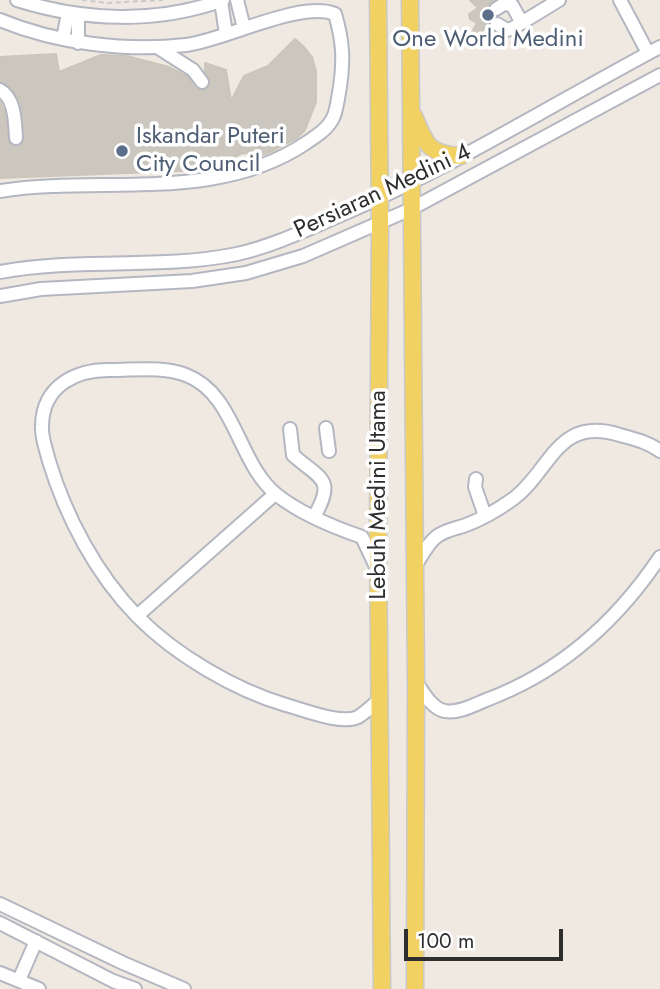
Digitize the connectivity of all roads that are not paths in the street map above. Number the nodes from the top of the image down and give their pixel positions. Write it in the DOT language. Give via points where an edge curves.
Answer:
graph roads {
  1 [pos="17,0"];
  2 [pos="222,0"];
  3 [pos="237,0"];
  4 [pos="378,0"];
  5 [pos="410,0"];
  6 [pos="559,0"];
  7 [pos="620,0"];
  8 [pos="209,3"];
  9 [pos="496,9"];
  10 [pos="73,14"];
  11 [pos="0,20"];
  12 [pos="522,23"];
  13 [pos="497,24"];
  14 [pos="244,29"];
  15 [pos="226,34"];
  16 [pos="63,39"];
  17 [pos="78,43"];
  18 [pos="157,47"];
  19 [pos="654,50"];
  20 [pos="660,75"];
  21 [pos="202,82"];
  22 [pos="0,90"];
  23 [pos="411,107"];
  24 [pos="16,138"];
  25 [pos="461,156"];
  26 [pos="411,182"];
  27 [pos="0,191"];
  28 [pos="380,198"];
  29 [pos="411,209"];
  30 [pos="380,224"];
  31 [pos="0,272"];
  32 [pos="0,296"];
  33 [pos="326,428"];
  34 [pos="290,429"];
  35 [pos="329,451"];
  36 [pos="660,451"];
  37 [pos="476,479"];
  38 [pos="275,494"];
  39 [pos="485,516"];
  40 [pos="314,517"];
  41 [pos="660,557"];
  42 [pos="414,569"];
  43 [pos="378,571"];
  44 [pos="137,616"];
  45 [pos="416,682"];
  46 [pos="379,700"];
  47 [pos="0,904"];
  48 [pos="0,923"];
  49 [pos="36,941"];
  50 [pos="0,973"];
  51 [pos="19,980"];
  52 [pos="380,987"];
  53 [pos="416,988"];
  54 [pos="39,989"];
  55 [pos="135,989"];
  56 [pos="184,989"];
  1 -- 10 [label="street"];
  2 -- 8 [label="street"];
  2 -- 15 [label="street"];
  3 -- 14 [label="street"];
  4 -- 28 [label="main road, Lebuh Medini Utama"];
  5 -- 23 [label="main road, Lebuh Medini Utama"];
  6 -- 12 [label="street"];
  7 -- 19 [label="street"];
  8 -- 10 [label="street" via="139,18"];
  9 -- 12 [label="street" via="512,5"];
  10 -- 16 [label="street"];
  10 -- 17 [label="street"];
  11 -- 16 [label="street"];
  12 -- 13 [label="street" via="507,30"];
  14 -- 15 [label="street"];
  14 -- 27 [label="street" via="262,19 293,12 327,10 335,14 344,61 333,117 322,132 294,151 208,180"];
  15 -- 18 [label="street" via="205,42"];
  16 -- 17 [label="street"];
  17 -- 18 [label="street"];
  18 -- 21 [label="street" via="193,70"];
  19 -- 25 [label="street, Persiaran Medini 4"];
  20 -- 29 [label="street, Persiaran Medini 4"];
  22 -- 24 [label="street" via="11,103"];
  23 -- 25 [label="main road" via="430,148"];
  23 -- 26 [label="main road, Lebuh Medini Utama"];
  25 -- 26 [label="street, Persiaran Medini 4"];
  26 -- 28 [label="street, Persiaran Medini 4"];
  26 -- 29 [label="main road, Lebuh Medini Utama"];
  28 -- 30 [label="main road, Lebuh Medini Utama"];
  28 -- 31 [label="street, Persiaran Medini 4" via="239,253 191,261 33,266"];
  29 -- 30 [label="street, Persiaran Medini 4"];
  29 -- 42 [label="main road, Lebuh Medini Utama"];
  30 -- 32 [label="street, Persiaran Medini 4" via="303,256 246,273"];
  30 -- 43 [label="main road, Lebuh Medini Utama"];
  33 -- 35 [label="street"];
  34 -- 40 [label="street" via="293,455 325,486 325,498"];
  36 -- 39 [label="street" via="608,431 575,436 549,456 515,498"];
  37 -- 39 [label="street"];
  38 -- 40 [label="street"];
  38 -- 44 [label="street"];
  38 -- 44 [label="street" via="240,442 222,404 187,375 97,370 76,374 57,387 41,424 54,477 88,549"];
  39 -- 42 [label="street" via="433,539"];
  40 -- 43 [label="street" via="362,537"];
  41 -- 45 [label="street" via="639,588 591,639 532,679 446,712 430,702"];
  42 -- 45 [label="main road, Lebuh Medini Utama"];
  43 -- 46 [label="main road, Lebuh Medini Utama"];
  44 -- 46 [label="street" via="235,686 277,702 336,719 357,718"];
  45 -- 53 [label="main road, Lebuh Medini Utama"];
  46 -- 52 [label="main road, Lebuh Medini Utama"];
  47 -- 56 [label="street"];
  48 -- 49 [label="street"];
  49 -- 51 [label="street"];
  49 -- 55 [label="street"];
  50 -- 51 [label="street"];
  51 -- 54 [label="street"];
}
